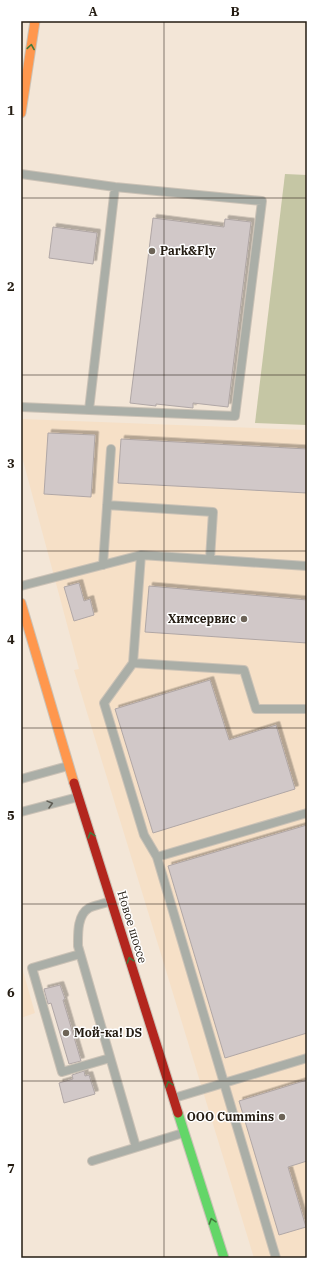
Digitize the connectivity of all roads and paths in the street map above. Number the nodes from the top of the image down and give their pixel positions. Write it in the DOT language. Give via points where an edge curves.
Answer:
graph roads {
  1 [pos="35,21"];
  2 [pos="21,113"];
  3 [pos="21,174"];
  4 [pos="115,187"];
  5 [pos="21,407"];
  6 [pos="89,410"];
  7 [pos="111,449"];
  8 [pos="107,505"];
  9 [pos="141,555"];
  10 [pos="210,559"];
  11 [pos="103,565"];
  12 [pos="307,566"];
  13 [pos="21,586"];
  14 [pos="21,603"];
  15 [pos="134,663"];
  16 [pos="307,709"];
  17 [pos="69,766"];
  18 [pos="21,779"];
  19 [pos="79,796"];
  20 [pos="21,812"];
  21 [pos="307,813"];
  22 [pos="157,857"];
  23 [pos="111,901"];
  24 [pos="80,954"];
  25 [pos="110,1058"];
  26 [pos="307,1058"];
  27 [pos="224,1083"];
  28 [pos="173,1098"];
  29 [pos="184,1132"];
  30 [pos="136,1147"];
  31 [pos="92,1161"];
  32 [pos="224,1258"];
  33 [pos="276,1258"];
  2 -- 1 [label="main road, one-way"];
  3 -- 4 [label="lane"];
  4 -- 6 [label="lane"];
  4 -- 6 [label="lane" via="262,201 235,416"];
  5 -- 6 [label="lane"];
  7 -- 8 [label="lane"];
  8 -- 10 [label="lane" via="213,512"];
  8 -- 11 [label="lane"];
  9 -- 10 [label="lane"];
  9 -- 11 [label="lane"];
  9 -- 15 [label="lane"];
  10 -- 12 [label="lane"];
  11 -- 13 [label="lane"];
  14 -- 17 [label="main road, Новое шоссе"];
  15 -- 16 [label="lane" via="244,670 256,709"];
  15 -- 22 [label="lane" via="104,703 144,835"];
  17 -- 18 [label="lane"];
  17 -- 19 [label="main road, Новое шоссе"];
  20 -- 19 [label="lane, one-way"];
  23 -- 19 [label="main road, Новое шоссе, one-way"];
  21 -- 22 [label="lane"];
  22 -- 27 [label="lane"];
  23 -- 24 [label="lane" via="88,909 81,919 78,931"];
  28 -- 23 [label="main road, Новое шоссе, one-way"];
  24 -- 25 [label="lane"];
  24 -- 25 [label="lane" via="32,968 62,1072"];
  25 -- 30 [label="lane"];
  26 -- 27 [label="lane"];
  27 -- 28 [label="lane"];
  27 -- 33 [label="lane"];
  28 -- 29 [label="main road, Новое шоссе"];
  29 -- 30 [label="lane"];
  32 -- 29 [label="main road, Новое шоссе, one-way"];
  30 -- 31 [label="lane"];
}
